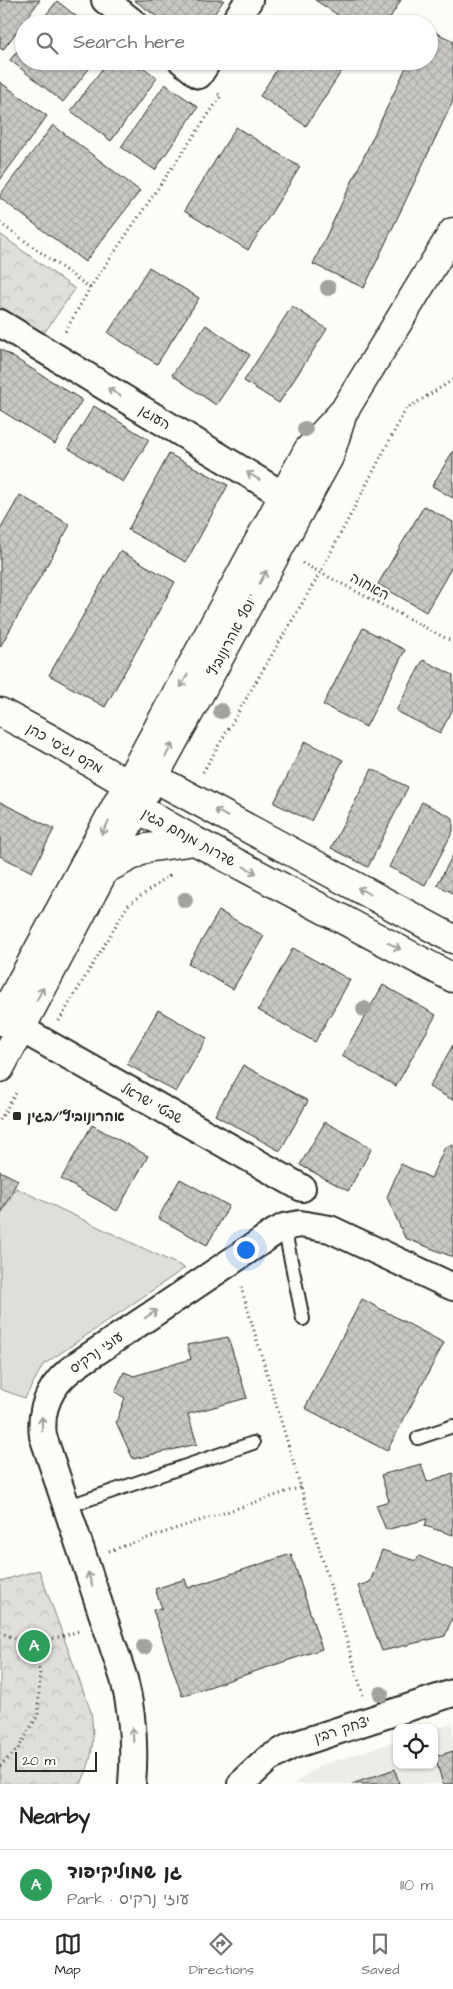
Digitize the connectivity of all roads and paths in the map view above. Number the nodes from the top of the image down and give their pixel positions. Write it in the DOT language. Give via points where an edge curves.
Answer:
graph roads {
  1 [pos="105,0"];
  2 [pos="249,0"];
  3 [pos="124,15"];
  4 [pos="239,15"];
  5 [pos="199,70"];
  6 [pos="0,223"];
  7 [pos="453,232"];
  8 [pos="90,288"];
  9 [pos="0,323"];
  10 [pos="52,354"];
  11 [pos="453,380"];
  12 [pos="344,411"];
  13 [pos="283,494"];
  14 [pos="292,524"];
  15 [pos="277,550"];
  16 [pos="320,573"];
  17 [pos="453,642"];
  18 [pos="0,712"];
  19 [pos="140,790"];
  20 [pos="189,796"];
  21 [pos="194,841"];
  22 [pos="157,846"];
  23 [pos="106,870"];
  24 [pos="453,939"];
  25 [pos="453,978"];
  26 [pos="8,1023"];
  27 [pos="46,1043"];
  28 [pos="0,1068"];
  29 [pos="20,1086"];
  30 [pos="0,1120"];
  31 [pos="302,1188"];
  32 [pos="284,1227"];
  33 [pos="233,1260"];
  34 [pos="453,1287"];
  35 [pos="303,1320"];
  36 [pos="453,1426"];
  37 [pos="418,1438"];
  38 [pos="253,1442"];
  39 [pos="301,1487"];
  40 [pos="66,1507"];
  41 [pos="84,1560"];
  42 [pos="106,1624"];
  43 [pos="0,1632"];
  44 [pos="21,1641"];
  45 [pos="453,1693"];
  46 [pos="370,1719"];
  47 [pos="0,1766"];
  48 [pos="132,1784"];
  49 [pos="242,1784"];
  1 -- 3 [label="street"];
  2 -- 4 [label="street"];
  5 -- 8 [label="path" via="221,96"];
  6 -- 8 [label="path"];
  7 -- 12 [label="street, יוסף אהרונוביץ'"];
  8 -- 10 [label="path"];
  9 -- 10 [label="street, העוגן"];
  13 -- 10 [label="street, העוגן, one-way"];
  11 -- 16 [label="path" via="406,409"];
  12 -- 13 [label="street, יוסף אהרונוביץ'" via="308,450"];
  12 -- 14 [label="street, יוסף אהרונוביץ'" via="329,457"];
  13 -- 14 [label="street"];
  13 -- 19 [label="street, יוסף אהרונוביץ', one-way"];
  14 -- 15 [label="street, יוסף אהרונוביץ'"];
  15 -- 16 [label="path, האחוה"];
  19 -- 15 [label="street, יוסף אהרונוביץ', one-way"];
  16 -- 17 [label="path, האחוה"];
  16 -- 20 [label="path"];
  18 -- 19 [label="street, מקס וג'סי כהן"];
  19 -- 20 [label="street"];
  19 -- 21 [label="street, שדרות מנחם בגין"];
  19 -- 23 [label="street, יוסף אהרונוביץ'"];
  19 -- 26 [label="street, יוסף אהרונוביץ', one-way"];
  24 -- 20 [label="street, one-way"];
  21 -- 22 [label="street"];
  21 -- 25 [label="street, שדרות מנחם בגין, one-way"];
  22 -- 23 [label="street" via="146,848"];
  22 -- 27 [label="path" via="169,876 128,905"];
  26 -- 23 [label="street, יוסף אהרונוביץ', one-way"];
  26 -- 27 [label="street, שבטי ישראל"];
  26 -- 28 [label="street, יוסף אהרונוביץ'"];
  27 -- 31 [label="street, שבטי ישראל"];
  29 -- 30 [label="path"];
  32 -- 33 [label="street, עוזי נרקיס"];
  32 -- 34 [label="street, עוזי נרקיס" via="307,1224 330,1229"];
  32 -- 35 [label="lane"];
  33 -- 39 [label="path"];
  40 -- 33 [label="street, עוזי נרקיס, one-way" via="43,1436 44,1408 51,1391 70,1369"];
  36 -- 37 [label="lane"];
  38 -- 40 [label="lane"];
  39 -- 41 [label="path"];
  39 -- 46 [label="path"];
  40 -- 41 [label="street, עוזי נרקיס"];
  42 -- 41 [label="street, עוזי נרקיס, one-way"];
  42 -- 44 [label="path" via="56,1638"];
  48 -- 42 [label="street, עוזי נרקיס, one-way" via="130,1708"];
  43 -- 44 [label="path"];
  44 -- 47 [label="path" via="34,1657 40,1672 38,1716 18,1749"];
  45 -- 46 [label="street, יצחק רבין"];
  46 -- 49 [label="street, יצחק רבין" via="291,1746 268,1759"];
}
